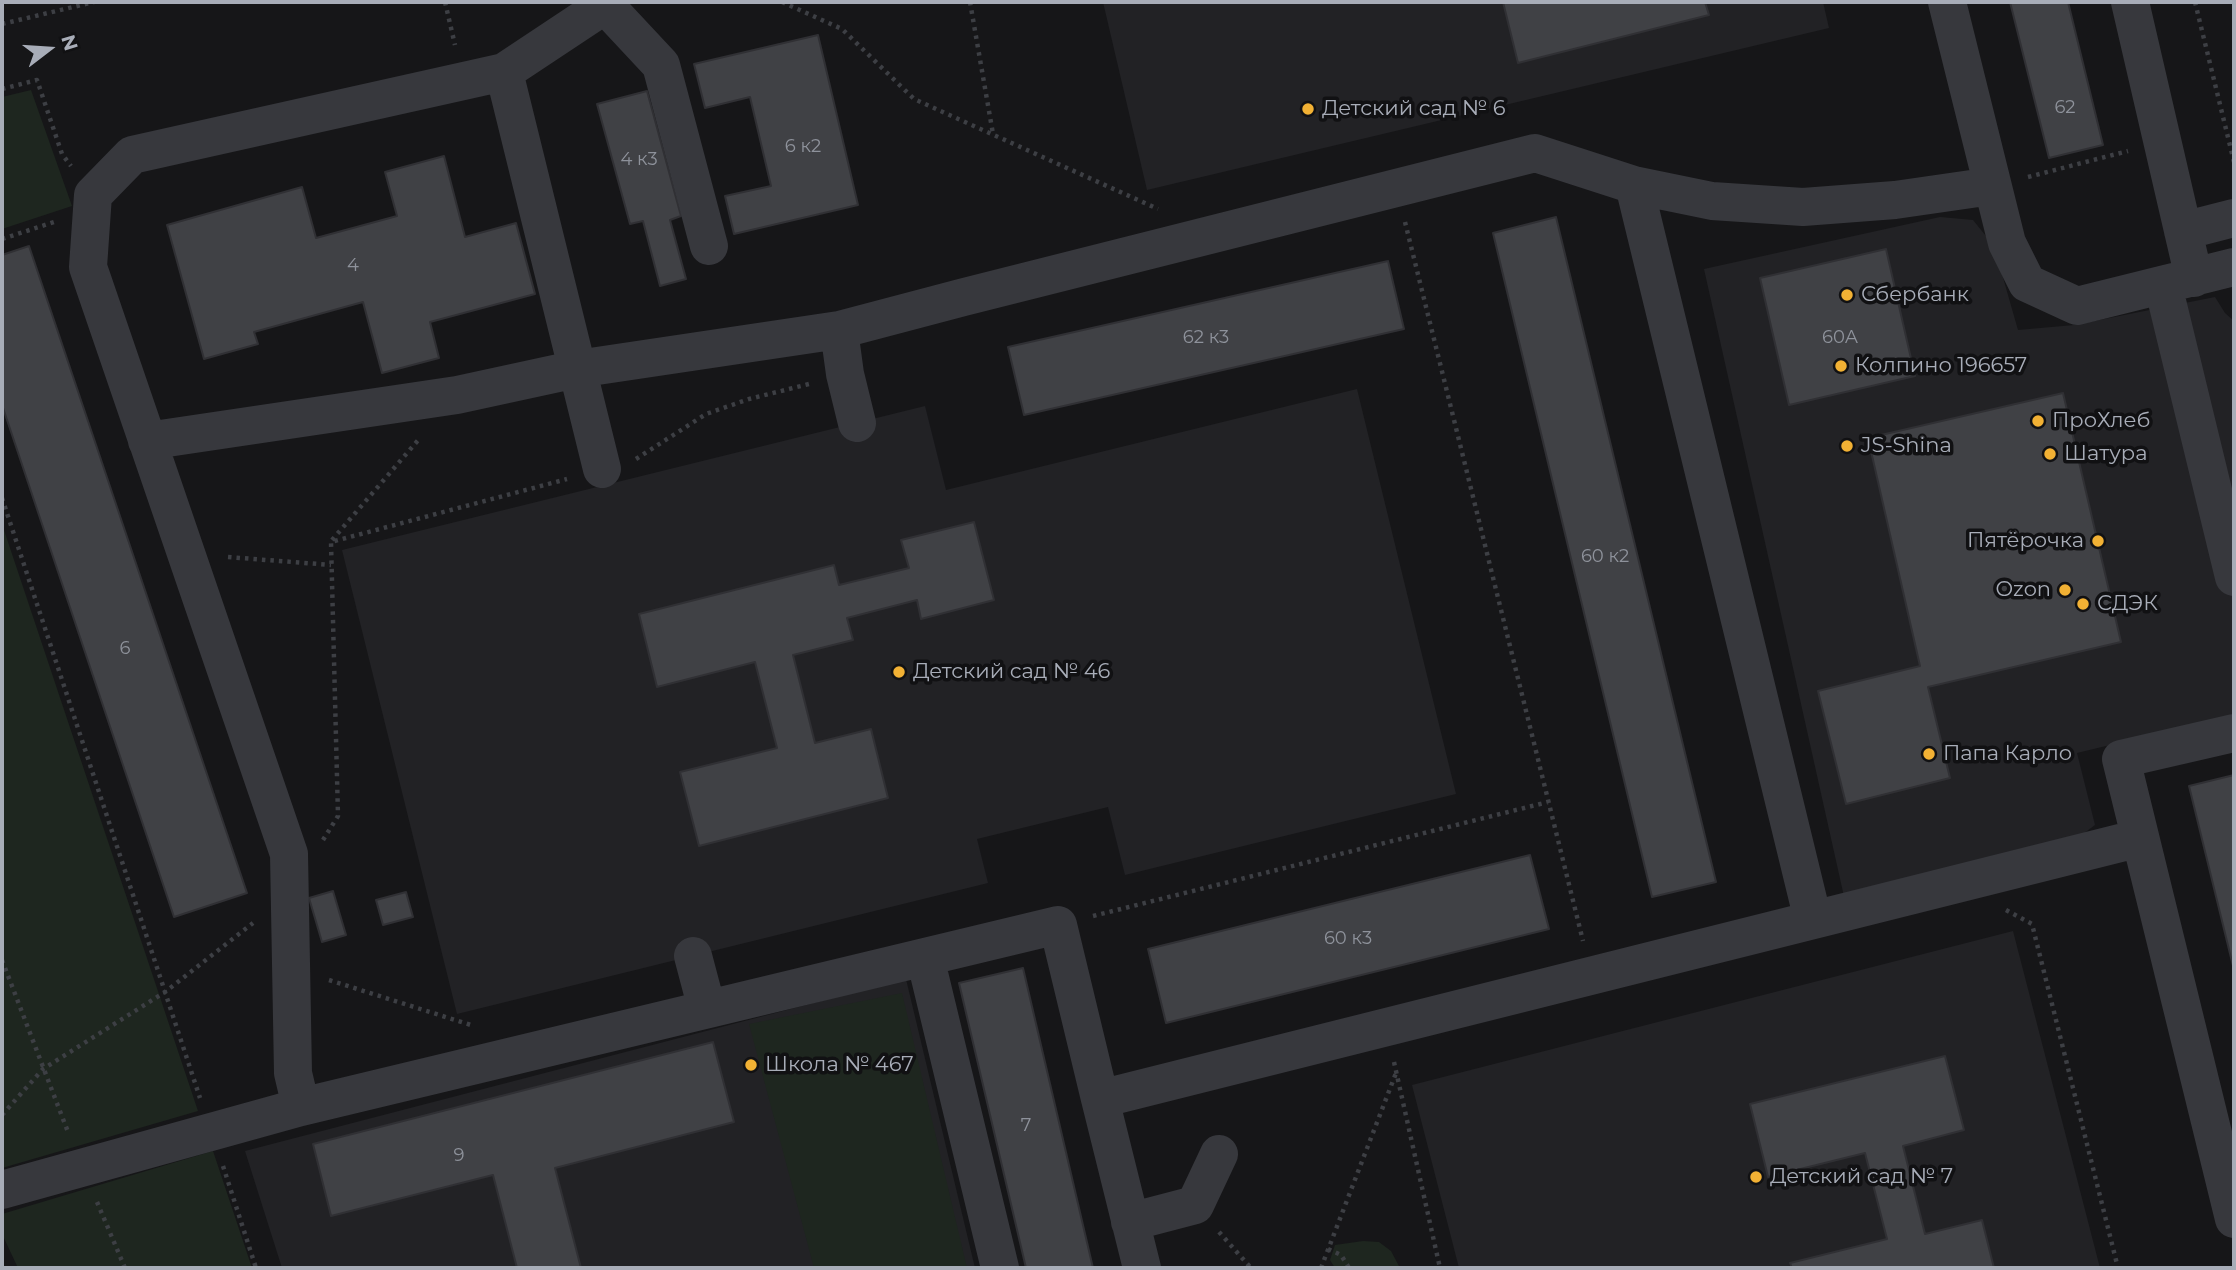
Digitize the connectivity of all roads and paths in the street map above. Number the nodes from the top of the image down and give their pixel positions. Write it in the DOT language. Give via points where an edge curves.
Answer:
graph roads {
  1 [pos="94,2"];
  2 [pos="782,2"];
  3 [pos="971,2"];
  4 [pos="1947,2"];
  5 [pos="2130,2"];
  6 [pos="2195,2"];
  7 [pos="605,4"];
  8 [pos="2,24"];
  9 [pos="504,72"];
  10 [pos="2,89"];
  11 [pos="993,134"];
  12 [pos="2163,142"];
  13 [pos="2234,162"];
  14 [pos="1634,185"];
  15 [pos="1992,186"];
  16 [pos="1396,188"];
  17 [pos="93,203"];
  18 [pos="2234,218"];
  19 [pos="2183,231"];
  20 [pos="1214,234"];
  21 [pos="2,239"];
  22 [pos="709,246"];
  23 [pos="2234,267"];
  24 [pos="2178,281"];
  25 [pos="839,330"];
  26 [pos="577,369"];
  27 [pos="845,374"];
  28 [pos="457,395"];
  29 [pos="857,423"];
  30 [pos="148,441"];
  31 [pos="602,470"];
  32 [pos="2,498"];
  33 [pos="331,542"];
  34 [pos="186,553"];
  35 [pos="331,565"];
  36 [pos="2234,577"];
  37 [pos="2234,733"];
  38 [pos="1548,802"];
  39 [pos="2140,838"];
  40 [pos="1958,884"];
  41 [pos="290,894"];
  42 [pos="1813,920"];
  43 [pos="1058,925"];
  44 [pos="693,956"];
  45 [pos="925,957"];
  46 [pos="2,960"];
  47 [pos="292,969"];
  48 [pos="1592,976"];
  49 [pos="165,992"];
  50 [pos="706,1009"];
  51 [pos="479,1028"];
  52 [pos="1385,1028"];
  53 [pos="44,1069"];
  54 [pos="1396,1073"];
  55 [pos="1100,1099"];
  56 [pos="301,1107"];
  57 [pos="2,1115"];
  58 [pos="212,1132"];
  59 [pos="1219,1154"];
  60 [pos="82,1167"];
  61 [pos="2,1190"];
  62 [pos="1195,1205"];
  63 [pos="2234,1219"];
  64 [pos="1130,1222"];
  65 [pos="1328,1249"];
  66 [pos="125,1268"];
  67 [pos="256,1268"];
  68 [pos="1000,1268"];
  69 [pos="1142,1268"];
  70 [pos="1251,1268"];
  71 [pos="1321,1268"];
  72 [pos="1349,1268"];
  73 [pos="1440,1268"];
  74 [pos="2118,1268"];
  1 -- 8 [label="path"];
  2 -- 11 [label="path" via="842,29 914,99"];
  3 -- 11 [label="path"];
  4 -- 15 [label="lane"];
  5 -- 12 [label="lane"];
  6 -- 13 [label="path"];
  7 -- 9 [label="lane"];
  7 -- 22 [label="lane" via="660,65"];
  9 -- 17 [label="lane" via="132,155"];
  9 -- 26 [label="lane"];
  10 -- 17 [label="path" via="37,80 62,154"];
  11 -- 20 [label="path"];
  12 -- 15 [label="path"];
  12 -- 19 [label="lane"];
  14 -- 15 [label="lane" via="1712,201 1803,207"];
  14 -- 16 [label="lane" via="1535,153"];
  14 -- 42 [label="lane"];
  15 -- 24 [label="lane" via="2007,243 2027,283 2077,306"];
  16 -- 20 [label="lane"];
  16 -- 38 [label="path"];
  17 -- 21 [label="path"];
  17 -- 30 [label="lane" via="88,267"];
  18 -- 19 [label="lane"];
  19 -- 24 [label="lane"];
  20 -- 25 [label="lane"];
  23 -- 24 [label="lane"];
  24 -- 36 [label="lane"];
  25 -- 26 [label="lane"];
  25 -- 27 [label="lane"];
  26 -- 28 [label="lane"];
  26 -- 31 [label="lane"];
  27 -- 29 [label="lane"];
  27 -- 31 [label="path" via="706,414 639,458"];
  28 -- 30 [label="lane"];
  28 -- 33 [label="path"];
  30 -- 34 [label="lane"];
  31 -- 33 [label="path"];
  32 -- 49 [label="path"];
  33 -- 35 [label="path"];
  34 -- 35 [label="path"];
  34 -- 41 [label="lane" via="289,855"];
  35 -- 41 [label="path" via="338,816"];
  37 -- 39 [label="lane" via="2121,760"];
  38 -- 43 [label="path"];
  38 -- 48 [label="path"];
  39 -- 40 [label="lane"];
  39 -- 63 [label="lane"];
  40 -- 42 [label="lane"];
  40 -- 74 [label="path" via="2032,924"];
  41 -- 47 [label="lane"];
  41 -- 49 [label="path"];
  42 -- 48 [label="lane"];
  43 -- 45 [label="lane"];
  43 -- 55 [label="lane"];
  44 -- 50 [label="lane"];
  45 -- 50 [label="lane"];
  45 -- 68 [label="lane"];
  46 -- 53 [label="path"];
  47 -- 51 [label="path"];
  47 -- 56 [label="lane" via="293,1073"];
  48 -- 52 [label="lane"];
  49 -- 53 [label="path"];
  49 -- 58 [label="path"];
  50 -- 56 [label="lane"];
  52 -- 54 [label="path"];
  52 -- 55 [label="lane"];
  53 -- 57 [label="path"];
  53 -- 60 [label="path"];
  54 -- 65 [label="path"];
  54 -- 73 [label="path"];
  55 -- 64 [label="lane"];
  56 -- 58 [label="lane"];
  58 -- 60 [label="lane"];
  58 -- 67 [label="path"];
  59 -- 62 [label="lane"];
  60 -- 61 [label="lane"];
  60 -- 66 [label="path"];
  62 -- 64 [label="lane"];
  62 -- 70 [label="path"];
  64 -- 69 [label="lane"];
  65 -- 71 [label="path"];
  65 -- 72 [label="path" via="1341,1255"];
}
